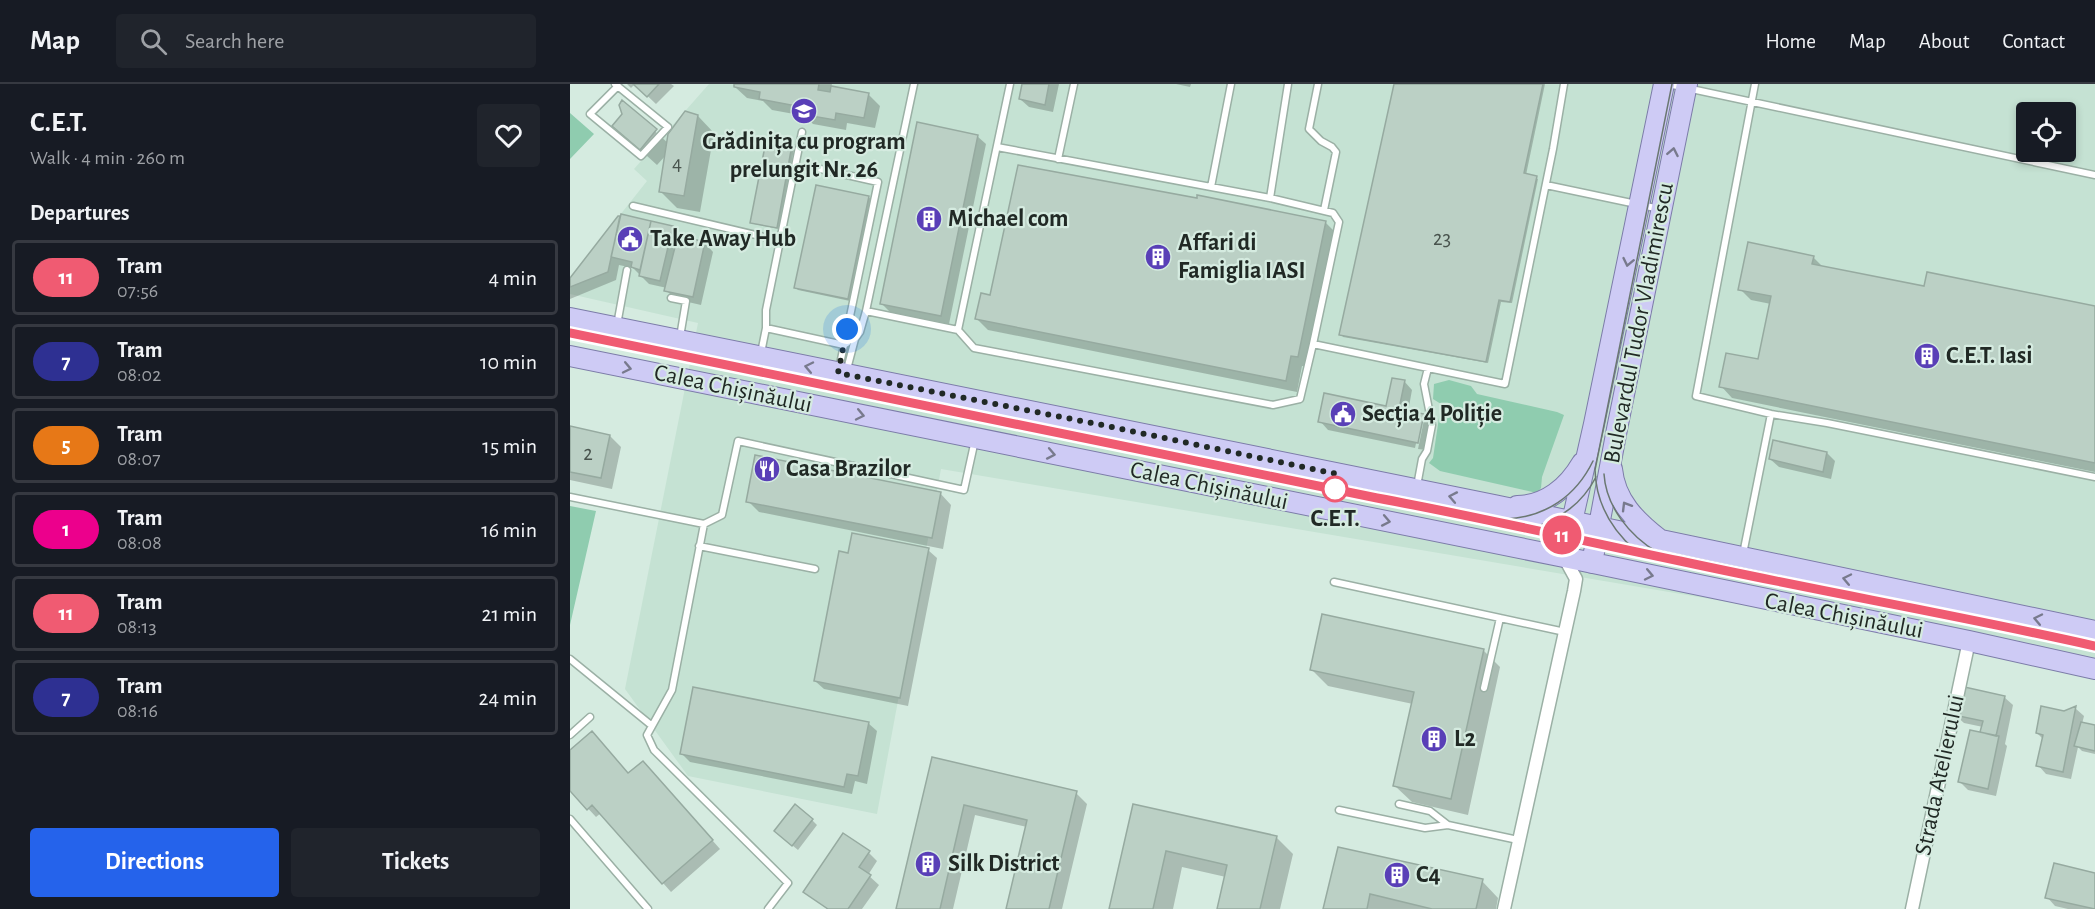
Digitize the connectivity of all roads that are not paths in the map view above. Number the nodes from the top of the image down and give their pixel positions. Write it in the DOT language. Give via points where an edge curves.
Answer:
graph roads {
  1 [pos="914,84"];
  2 [pos="1010,84"];
  3 [pos="1074,84"];
  4 [pos="1231,84"];
  5 [pos="1288,84"];
  6 [pos="1318,84"];
  7 [pos="1564,84"];
  8 [pos="1755,84"];
  9 [pos="616,85"];
  10 [pos="1676,85"];
  11 [pos="1751,102"];
  12 [pos="802,132"];
  13 [pos="997,147"];
  14 [pos="1058,159"];
  15 [pos="816,168"];
  16 [pos="2095,175"];
  17 [pos="1546,185"];
  18 [pos="1211,187"];
  19 [pos="1270,198"];
  20 [pos="1640,205"];
  21 [pos="633,206"];
  22 [pos="1324,210"];
  23 [pos="1662,210"];
  24 [pos="781,241"];
  25 [pos="627,270"];
  26 [pos="671,298"];
  27 [pos="866,310"];
  28 [pos="570,318"];
  29 [pos="616,328"];
  30 [pos="766,328"];
  31 [pos="958,330"];
  32 [pos="855,339"];
  33 [pos="679,340"];
  34 [pos="1313,344"];
  35 [pos="844,345"];
  36 [pos="570,356"];
  37 [pos="760,357"];
  38 [pos="1428,368"];
  39 [pos="842,374"];
  40 [pos="1771,414"];
  41 [pos="975,438"];
  42 [pos="1588,453"];
  43 [pos="1611,459"];
  44 [pos="2095,477"];
  45 [pos="1416,490"];
  46 [pos="570,497"];
  47 [pos="1494,505"];
  48 [pos="1572,522"];
  49 [pos="704,524"];
  50 [pos="1599,528"];
  51 [pos="1661,541"];
  52 [pos="699,546"];
  53 [pos="1564,557"];
  54 [pos="1742,558"];
  55 [pos="1592,563"];
  56 [pos="815,569"];
  57 [pos="1576,579"];
  58 [pos="1334,582"];
  59 [pos="1500,618"];
  60 [pos="2095,631"];
  61 [pos="1565,632"];
  62 [pos="1969,641"];
  63 [pos="570,659"];
  64 [pos="2095,669"];
  65 [pos="1484,688"];
  66 [pos="591,717"];
  67 [pos="651,725"];
  68 [pos="570,735"];
  69 [pos="1399,804"];
  70 [pos="1339,810"];
  71 [pos="570,819"];
  72 [pos="1448,825"];
  73 [pos="1518,840"];
  74 [pos="648,909"];
  75 [pos="768,909"];
  76 [pos="1504,909"];
  77 [pos="1914,909"];
  1 -- 27 [label="lane"];
  2 -- 13 [label="lane"];
  3 -- 14 [label="lane"];
  4 -- 18 [label="lane"];
  5 -- 19 [label="lane"];
  6 -- 22 [label="lane" via="1309,129 1336,152"];
  7 -- 17 [label="lane"];
  8 -- 11 [label="lane"];
  9 -- 9 [label="lane" via="590,114 641,156 668,127"];
  10 -- 11 [label="lane"];
  10 -- 20 [label="main road, Bulevardul Tudor Vladimirescu"];
  23 -- 10 [label="main road, Bulevardul Tudor Vladimirescu, one-way"];
  11 -- 16 [label="lane"];
  11 -- 40 [label="lane" via="1696,396"];
  12 -- 24 [label="lane"];
  13 -- 14 [label="lane"];
  13 -- 31 [label="lane"];
  14 -- 18 [label="lane"];
  15 -- 35 [label="lane" via="878,182"];
  17 -- 20 [label="lane"];
  17 -- 38 [label="lane" via="1505,384"];
  18 -- 19 [label="lane"];
  19 -- 22 [label="lane"];
  20 -- 23 [label="lane"];
  20 -- 42 [label="main road, Bulevardul Tudor Vladimirescu, one-way"];
  21 -- 24 [label="lane"];
  22 -- 34 [label="lane" via="1333,213 1339,222"];
  23 -- 43 [label="main road, Bulevardul Tudor Vladimirescu"];
  24 -- 30 [label="lane" via="766,310"];
  25 -- 29 [label="lane"];
  26 -- 33 [label="lane" via="686,301"];
  27 -- 31 [label="lane"];
  27 -- 32 [label="lane"];
  28 -- 29 [label="main road, Calea Chișinăului"];
  29 -- 33 [label="main road, Calea Chișinăului"];
  30 -- 35 [label="lane"];
  30 -- 37 [label="lane"];
  31 -- 34 [label="lane" via="974,348 1273,405 1300,399"];
  32 -- 35 [label="lane"];
  32 -- 39 [label="lane"];
  33 -- 37 [label="main road, Calea Chișinăului"];
  34 -- 38 [label="lane"];
  35 -- 39 [label="lane"];
  36 -- 41 [label="main road, Calea Chișinăului, one-way"];
  39 -- 37 [label="main road, Calea Chișinăului, one-way"];
  38 -- 45 [label="lane" via="1424,384 1432,425"];
  39 -- 45 [label="main road, Calea Chișinăului"];
  40 -- 44 [label="lane"];
  40 -- 54 [label="lane"];
  41 -- 49 [label="lane" via="964,490 738,441 722,515"];
  41 -- 53 [label="main road, Calea Chișinăului, one-way"];
  42 -- 47 [label="main road" via="1567,483 1544,502 1529,506"];
  42 -- 48 [label="main road, Bulevardul Tudor Vladimirescu"];
  43 -- 50 [label="main road, Bulevardul Tudor Vladimirescu"];
  51 -- 43 [label="main road, one-way" via="1623,503"];
  47 -- 45 [label="main road, Calea Chișinăului, one-way"];
  46 -- 49 [label="lane"];
  47 -- 48 [label="main road, Calea Chișinăului"];
  48 -- 50 [label="main road, Calea Chișinăului"];
  48 -- 53 [label="main road, Bulevardul Tudor Vladimirescu"];
  49 -- 52 [label="lane"];
  50 -- 51 [label="main road, Calea Chișinăului"];
  50 -- 55 [label="main road, Bulevardul Tudor Vladimirescu"];
  51 -- 54 [label="main road, Calea Chișinăului"];
  52 -- 56 [label="lane"];
  52 -- 67 [label="lane" via="672,690"];
  53 -- 55 [label="main road, Calea Chișinăului"];
  53 -- 57 [label="street"];
  60 -- 54 [label="main road, Calea Chișinăului, one-way"];
  55 -- 57 [label="street"];
  55 -- 62 [label="main road, Calea Chișinăului, one-way"];
  57 -- 61 [label="street"];
  58 -- 59 [label="lane"];
  59 -- 61 [label="lane"];
  59 -- 65 [label="lane"];
  61 -- 73 [label="street"];
  62 -- 64 [label="main road, Calea Chișinăului"];
  62 -- 77 [label="street, Strada Atelierului"];
  63 -- 67 [label="lane"];
  66 -- 68 [label="lane"];
  67 -- 75 [label="lane" via="647,735 654,750 788,883"];
  69 -- 72 [label="lane" via="1430,811"];
  70 -- 72 [label="lane" via="1425,828"];
  71 -- 74 [label="lane"];
  72 -- 73 [label="lane"];
  73 -- 76 [label="street"];
}
